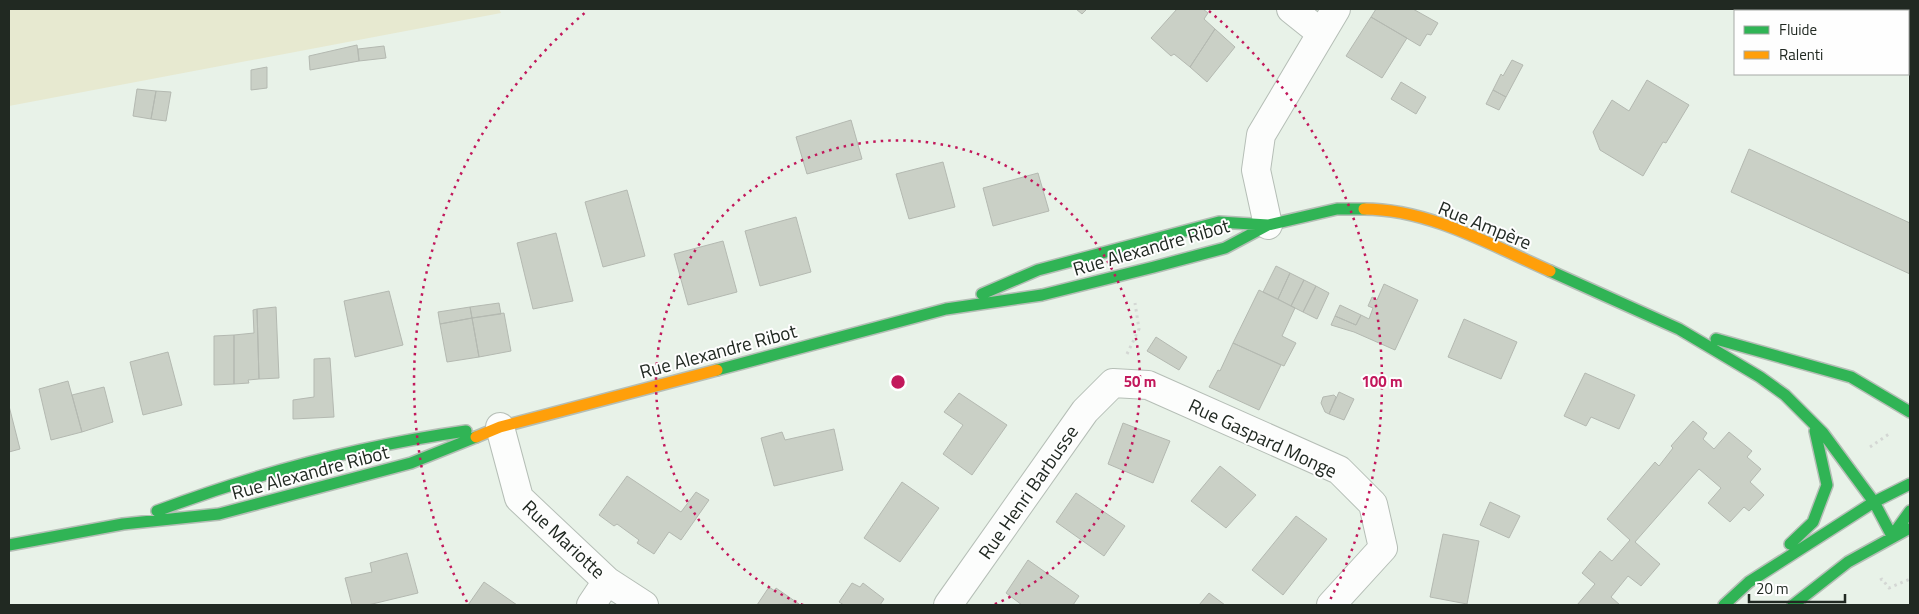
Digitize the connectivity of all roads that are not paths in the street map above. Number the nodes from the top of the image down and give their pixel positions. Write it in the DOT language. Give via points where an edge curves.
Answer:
graph roads {
  1 [pos="1291,9"];
  2 [pos="1336,9"];
  3 [pos="1321,33"];
  4 [pos="1268,225"];
  5 [pos="946,309"];
  6 [pos="1678,329"];
  7 [pos="1113,383"];
  8 [pos="1910,412"];
  9 [pos="1810,418"];
  10 [pos="500,427"];
  11 [pos="1910,484"];
  12 [pos="1874,502"];
  13 [pos="1910,511"];
  14 [pos="123,524"];
  15 [pos="1910,528"];
  16 [pos="1892,536"];
  17 [pos="9,546"];
  18 [pos="1774,566"];
  19 [pos="607,580"];
  20 [pos="590,605"];
  21 [pos="644,605"];
  22 [pos="948,605"];
  23 [pos="1331,605"];
  24 [pos="1724,605"];
  25 [pos="1793,605"];
  1 -- 3 [label="street"];
  2 -- 3 [label="street"];
  3 -- 4 [label="street" via="1261,135 1256,170"];
  4 -- 5 [label="main road, Rue Alexandre Ribot" via="1225,248 1154,267 1042,295"];
  4 -- 5 [label="main road, Rue Alexandre Ribot" via="1219,222 1149,240 1038,270"];
  4 -- 6 [label="main road, Rue Ampère" via="1337,209 1382,209 1446,225"];
  5 -- 10 [label="main road, Rue Alexandre Ribot"];
  6 -- 8 [label="main road, Rue Ampère" via="1852,377"];
  6 -- 9 [label="main road, Rue Ampère" via="1760,377"];
  7 -- 22 [label="street, Rue Henri Barbusse" via="1084,411"];
  7 -- 23 [label="street, Rue Gaspard Monge" via="1148,385 1339,470 1373,504 1382,548"];
  9 -- 12 [label="main road, Rue Ampère"];
  9 -- 18 [label="main road" via="1821,450 1827,485 1813,522 1793,539"];
  10 -- 14 [label="main road, Rue Alexandre Ribot" via="404,438 269,472"];
  10 -- 14 [label="main road, Rue Alexandre Ribot" via="411,463 344,482 219,514"];
  10 -- 19 [label="street, Rue Mariotte" via="519,498"];
  11 -- 12 [label="main road"];
  12 -- 16 [label="main road, Rue Ampère"];
  12 -- 18 [label="main road"];
  13 -- 16 [label="main road"];
  14 -- 17 [label="main road, Rue Alexandre Ribot"];
  15 -- 16 [label="main road"];
  16 -- 25 [label="main road" via="1830,575"];
  18 -- 24 [label="main road" via="1749,582"];
  19 -- 20 [label="street"];
  19 -- 21 [label="street, Rue Mariotte"];
}
